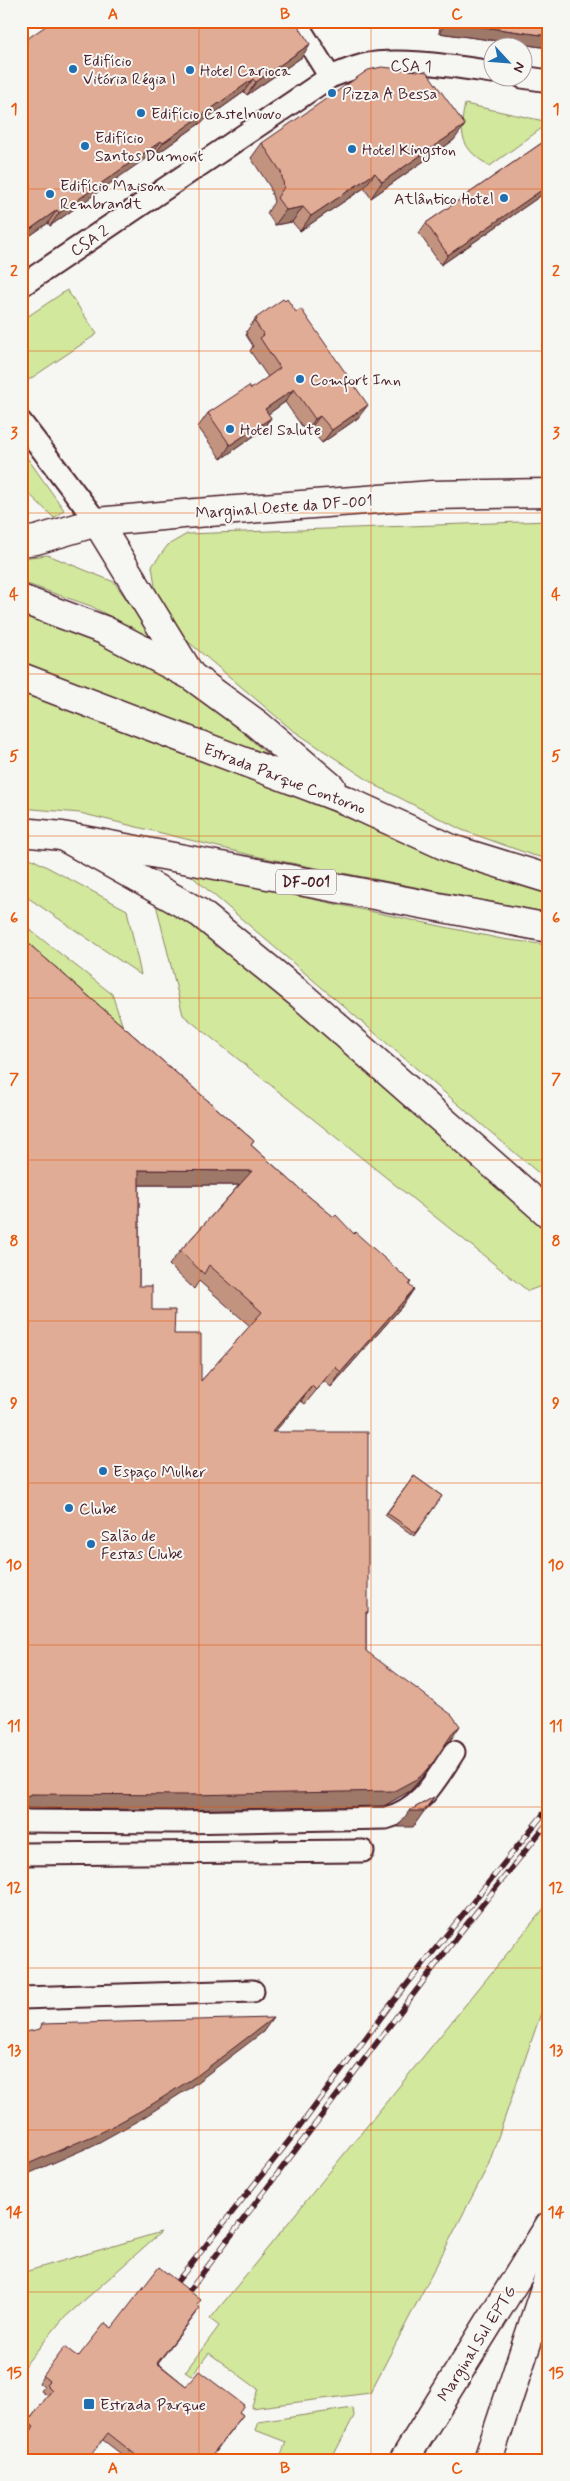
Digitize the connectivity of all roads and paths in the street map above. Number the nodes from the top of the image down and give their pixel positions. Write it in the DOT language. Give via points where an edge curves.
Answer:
graph roads {
  1 [pos="295,21"];
  2 [pos="482,71"];
  3 [pos="330,77"];
  4 [pos="532,78"];
  5 [pos="549,81"];
  6 [pos="21,286"];
  7 [pos="21,422"];
  8 [pos="549,493"];
  9 [pos="97,522"];
  10 [pos="21,542"];
  11 [pos="21,599"];
  12 [pos="190,675"];
  13 [pos="21,677"];
  14 [pos="345,800"];
  15 [pos="21,832"];
  16 [pos="62,836"];
  17 [pos="549,879"];
  18 [pos="549,928"];
  19 [pos="549,1214"];
  20 [pos="454,1752"];
  21 [pos="21,1821"];
  22 [pos="363,1851"];
  23 [pos="21,1854"];
  24 [pos="253,1991"];
  25 [pos="21,1998"];
  26 [pos="549,2226"];
  27 [pos="549,2276"];
  28 [pos="404,2460"];
  29 [pos="488,2460"];
  1 -- 3 [label="street"];
  2 -- 3 [label="street, CSA 1" via="448,66 364,65"];
  3 -- 6 [label="street, CSA 2"];
  4 -- 5 [label="street"];
  7 -- 9 [label="street"];
  8 -- 9 [label="main road, Marginal Oeste da DF-001" via="432,495"];
  9 -- 10 [label="main road, Marginal Oeste da DF-001"];
  9 -- 12 [label="main road"];
  11 -- 12 [label="main road" via="104,630"];
  12 -- 14 [label="main road" via="257,724"];
  13 -- 14 [label="main road, Estrada Parque Contorno"];
  14 -- 17 [label="main road, Estrada Parque Contorno" via="452,848"];
  15 -- 16 [label="main road, DF-001"];
  16 -- 18 [label="main road, DF-001"];
  16 -- 19 [label="main road" via="200,913 302,996"];
  20 -- 21 [label="street" via="421,1799 403,1814 386,1818"];
  22 -- 23 [label="street"];
  24 -- 25 [label="street"];
  26 -- 28 [label="main road, Marginal Sul EPTG"];
  27 -- 29 [label="main road"];
}
